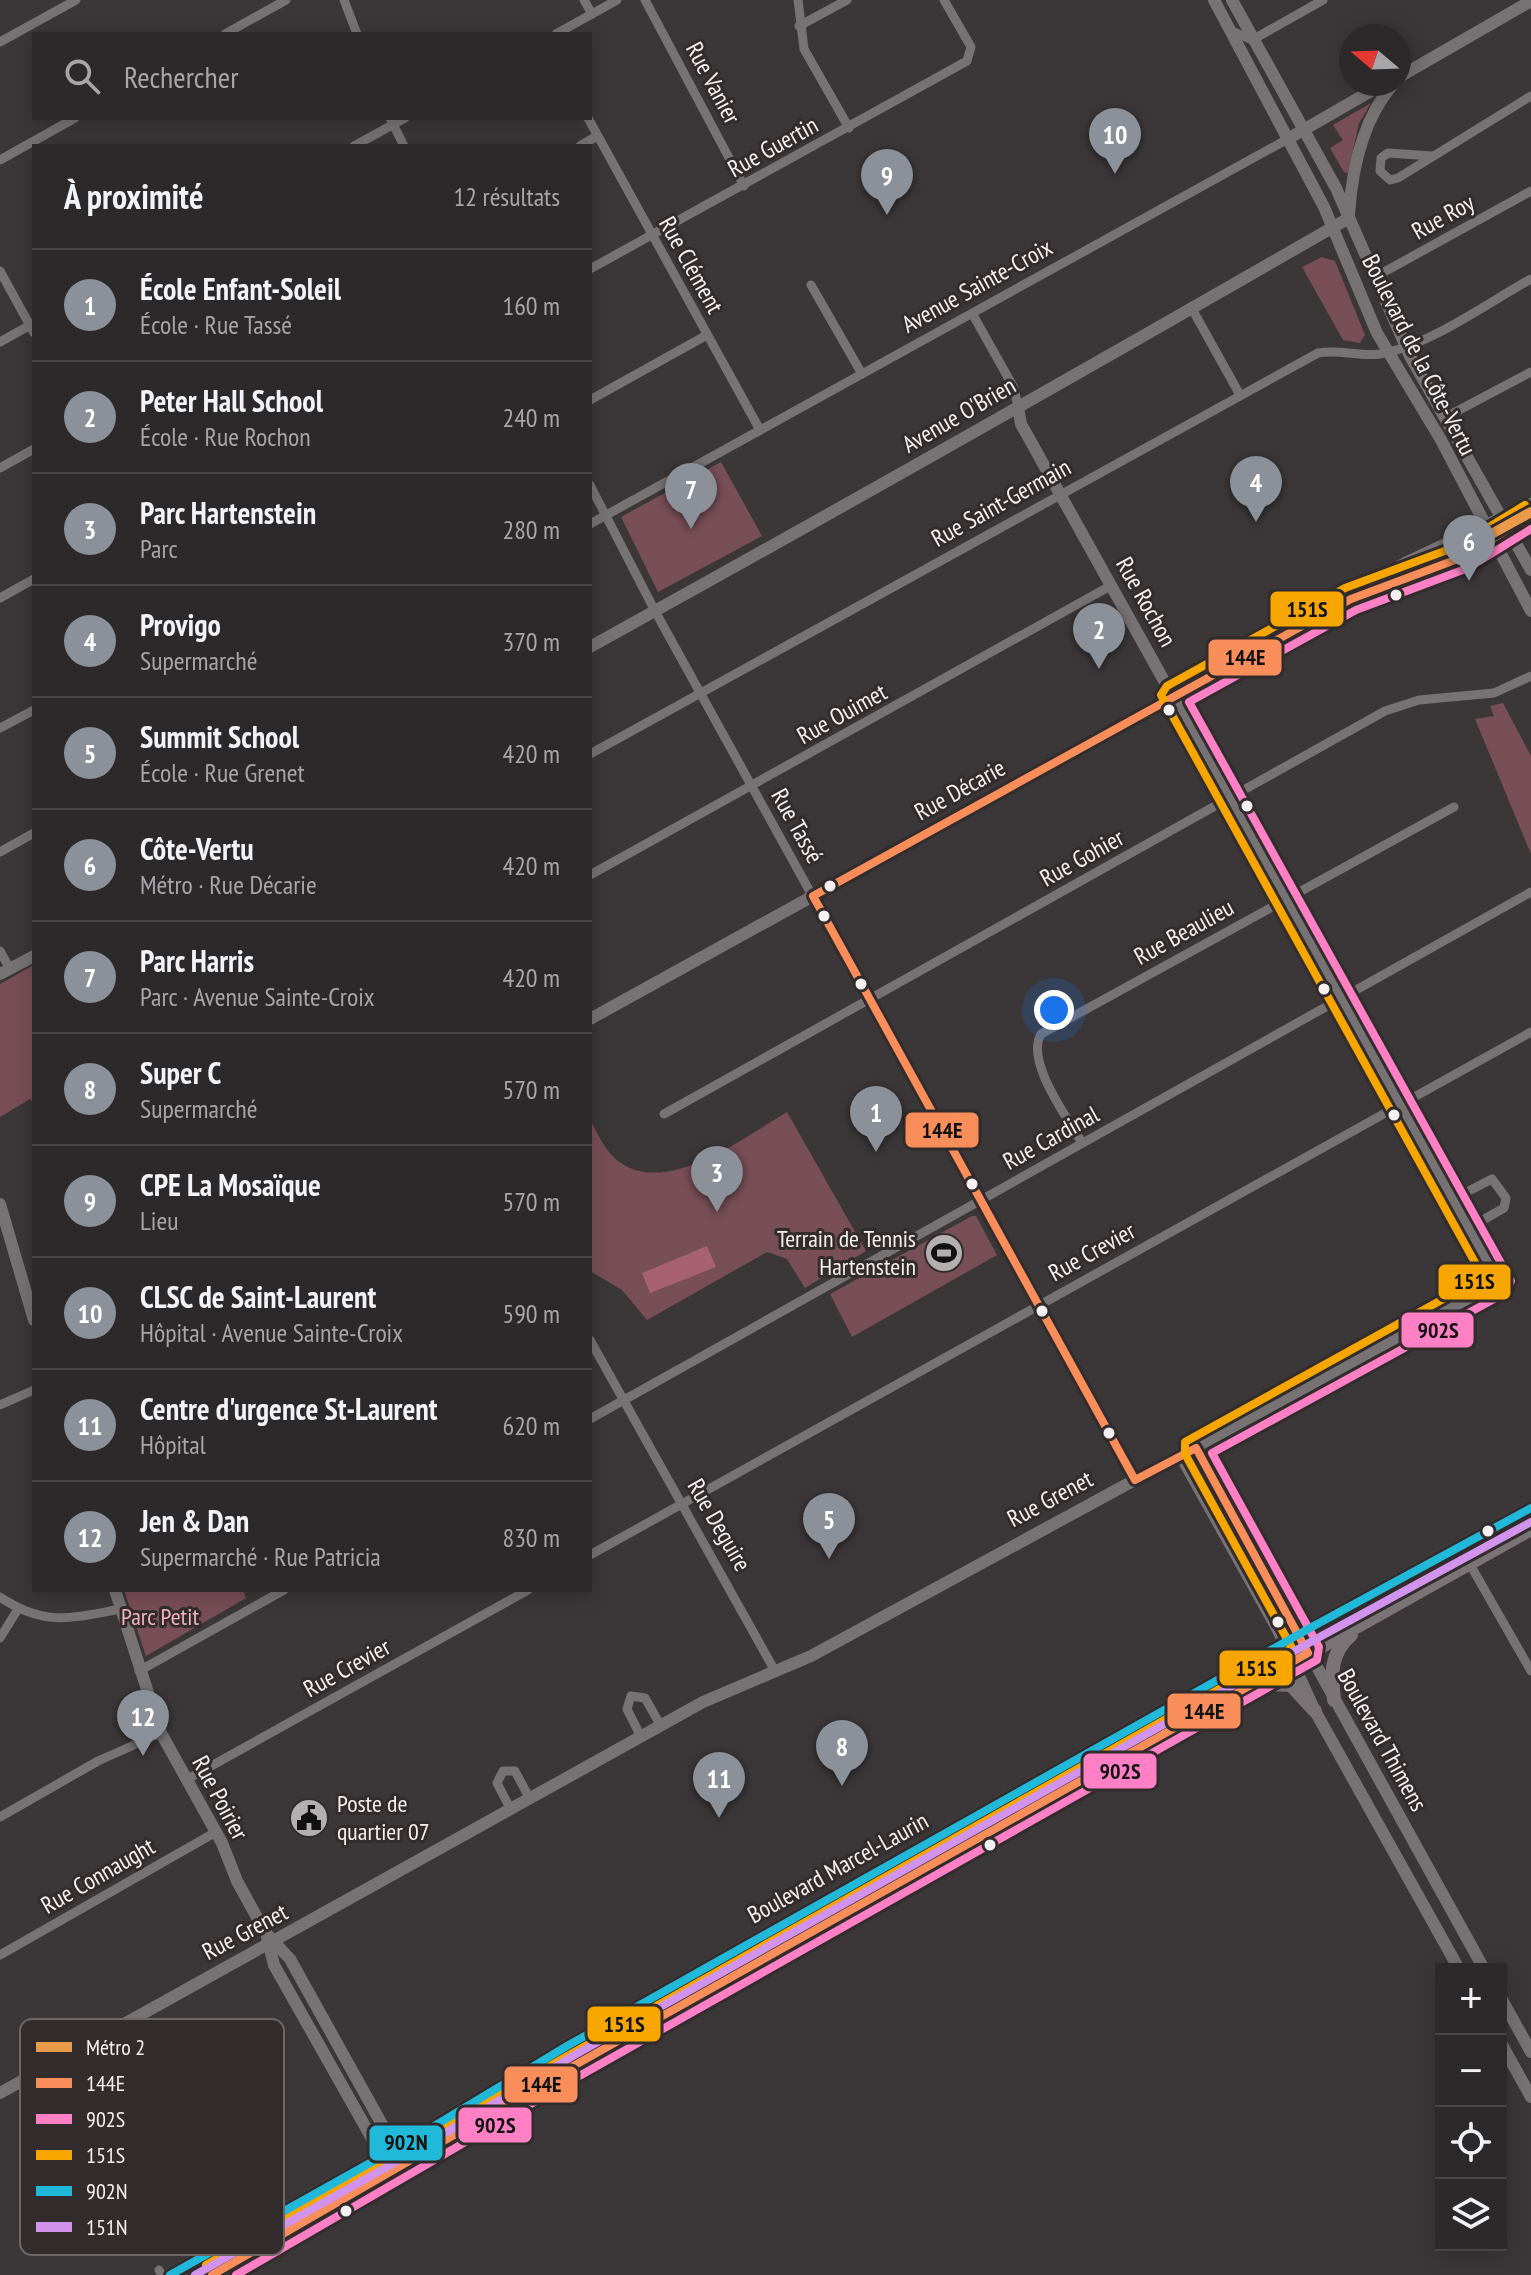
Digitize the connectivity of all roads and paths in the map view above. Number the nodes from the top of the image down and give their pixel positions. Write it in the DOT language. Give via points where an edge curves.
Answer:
graph roads {
  1 [pos="76,0"];
  2 [pos="286,0"];
  3 [pos="344,0"];
  4 [pos="584,0"];
  5 [pos="617,0"];
  6 [pos="645,0"];
  7 [pos="798,0"];
  8 [pos="847,0"];
  9 [pos="944,0"];
  10 [pos="1214,0"];
  11 [pos="1232,0"];
  12 [pos="1323,0"];
  13 [pos="1531,1"];
  14 [pos="592,14"];
  15 [pos="799,26"];
  16 [pos="1230,30"];
  17 [pos="229,32"];
  18 [pos="356,32"];
  19 [pos="560,32"];
  20 [pos="1255,39"];
  21 [pos="0,42"];
  22 [pos="1411,70"];
  23 [pos="1363,96"];
  24 [pos="1385,96"];
  25 [pos="1531,96"];
  26 [pos="71,120"];
  27 [pos="589,120"];
  28 [pos="391,122"];
  29 [pos="849,128"];
  30 [pos="1305,130"];
  31 [pos="597,136"];
  32 [pos="1286,140"];
  33 [pos="357,144"];
  34 [pos="403,144"];
  35 [pos="583,144"];
  36 [pos="1432,156"];
  37 [pos="0,160"];
  38 [pos="744,186"];
  39 [pos="1531,191"];
  40 [pos="1349,218"];
  41 [pos="1333,227"];
  42 [pos="652,234"];
  43 [pos="592,268"];
  44 [pos="0,271"];
  45 [pos="1375,277"];
  46 [pos="1531,279"];
  47 [pos="811,285"];
  48 [pos="1191,307"];
  49 [pos="973,315"];
  50 [pos="32,325"];
  51 [pos="32,327"];
  52 [pos="707,335"];
  53 [pos="0,342"];
  54 [pos="1406,345"];
  55 [pos="1389,351"];
  56 [pos="1531,372"];
  57 [pos="862,374"];
  58 [pos="1240,395"];
  59 [pos="592,399"];
  60 [pos="1018,407"];
  61 [pos="1444,418"];
  62 [pos="760,430"];
  63 [pos="32,450"];
  64 [pos="0,468"];
  65 [pos="592,489"];
  66 [pos="1061,493"];
  67 [pos="1531,504"];
  68 [pos="606,515"];
  69 [pos="1531,515"];
  70 [pos="592,523"];
  71 [pos="1504,525"];
  72 [pos="1485,528"];
  73 [pos="1492,541"];
  74 [pos="1531,570"];
  75 [pos="32,580"];
  76 [pos="1112,585"];
  77 [pos="0,598"];
  78 [pos="1351,599"];
  79 [pos="655,611"];
  80 [pos="1531,611"];
  81 [pos="592,646"];
  82 [pos="1531,676"];
  83 [pos="700,693"];
  84 [pos="1173,697"];
  85 [pos="32,711"];
  86 [pos="0,728"];
  87 [pos="592,753"];
  88 [pos="751,786"];
  89 [pos="1228,799"];
  90 [pos="1454,807"];
  91 [pos="32,834"];
  92 [pos="0,852"];
  93 [pos="592,874"];
  94 [pos="1531,892"];
  95 [pos="813,896"];
  96 [pos="1286,899"];
  97 [pos="0,951"];
  98 [pos="32,957"];
  99 [pos="5,972"];
  100 [pos="1342,998"];
  101 [pos="869,999"];
  102 [pos="592,1018"];
  103 [pos="1531,1032"];
  104 [pos="1400,1105"];
  105 [pos="664,1114"];
  106 [pos="1082,1143"];
  107 [pos="980,1199"];
  108 [pos="1453,1199"];
  109 [pos="0,1204"];
  110 [pos="1469,1228"];
  111 [pos="1499,1282"];
  112 [pos="1038,1305"];
  113 [pos="32,1313"];
  114 [pos="592,1344"];
  115 [pos="32,1391"];
  116 [pos="624,1400"];
  117 [pos="0,1405"];
  118 [pos="592,1418"];
  119 [pos="1196,1448"];
  120 [pos="1181,1456"];
  121 [pos="1135,1480"];
  122 [pos="683,1503"];
  123 [pos="1531,1508"];
  124 [pos="1531,1529"];
  125 [pos="1460,1547"];
  126 [pos="592,1554"];
  127 [pos="1470,1564"];
  128 [pos="116,1592"];
  129 [pos="259,1592"];
  130 [pos="280,1592"];
  131 [pos="524,1592"];
  132 [pos="0,1597"];
  133 [pos="264,1601"];
  134 [pos="18,1609"];
  135 [pos="121,1609"];
  136 [pos="1374,1617"];
  137 [pos="1299,1635"];
  138 [pos="0,1638"];
  139 [pos="1285,1643"];
  140 [pos="1308,1653"];
  141 [pos="1293,1661"];
  142 [pos="139,1671"];
  143 [pos="775,1671"];
  144 [pos="1531,1671"];
  145 [pos="1228,1698"];
  146 [pos="1334,1700"];
  147 [pos="1315,1711"];
  148 [pos="661,1726"];
  149 [pos="161,1733"];
  150 [pos="641,1737"];
  151 [pos="186,1780"];
  152 [pos="530,1799"];
  153 [pos="996,1804"];
  154 [pos="511,1810"];
  155 [pos="0,1817"];
  156 [pos="1006,1823"];
  157 [pos="216,1832"];
  158 [pos="269,1939"];
  159 [pos="0,1955"];
  160 [pos="1456,1963"];
  161 [pos="1481,1963"];
  162 [pos="1507,2009"];
  163 [pos="129,2019"];
  164 [pos="1531,2052"];
  165 [pos="1507,2054"];
  166 [pos="20,2082"];
  167 [pos="0,2093"];
  168 [pos="1531,2097"];
  169 [pos="388,2153"];
  170 [pos="397,2171"];
  171 [pos="284,2211"];
  172 [pos="284,2235"];
  173 [pos="206,2255"];
  174 [pos="248,2255"];
  175 [pos="170,2275"];
  176 [pos="212,2275"];
  1 -- 21 [label="street"];
  2 -- 17 [label="street"];
  3 -- 18 [label="street"];
  4 -- 14 [label="street"];
  5 -- 14 [label="street"];
  6 -- 38 [label="street, Rue Vanier"];
  7 -- 15 [label="street"];
  8 -- 15 [label="street"];
  9 -- 29 [label="street, Rue Guertin" via="971,55"];
  10 -- 16 [label="street, Boulevard de la Côte-Vertu"];
  11 -- 20 [label="street, Boulevard de la Côte-Vertu"];
  12 -- 20 [label="street"];
  13 -- 22 [label="street"];
  14 -- 19 [label="street"];
  15 -- 29 [label="street" via="804,49"];
  16 -- 20 [label="street"];
  16 -- 32 [label="street, Boulevard de la Côte-Vertu"];
  20 -- 30 [label="street, Boulevard de la Côte-Vertu"];
  23 -- 30 [label="street, Avenue Sainte-Croix"];
  24 -- 40 [label="street" via="1368,122"];
  25 -- 36 [label="street"];
  26 -- 37 [label="street"];
  27 -- 31 [label="street, Rue Clément"];
  28 -- 33 [label="street"];
  28 -- 34 [label="street"];
  29 -- 38 [label="street, Rue Guertin"];
  30 -- 32 [label="street, Avenue Sainte-Croix"];
  30 -- 40 [label="street, Boulevard de la Côte-Vertu"];
  31 -- 35 [label="street"];
  31 -- 42 [label="street, Rue Clément"];
  32 -- 41 [label="street, Boulevard de la Côte-Vertu"];
  32 -- 49 [label="street, Avenue Sainte-Croix"];
  36 -- 36 [label="street" via="1388,153 1381,158 1380,171 1395,180"];
  38 -- 42 [label="street, Rue Guertin"];
  39 -- 45 [label="street, Rue Roy"];
  40 -- 41 [label="street, Avenue O'Brien"];
  40 -- 45 [label="street, Boulevard de la Côte-Vertu"];
  41 -- 48 [label="street, Avenue O'Brien"];
  41 -- 55 [label="street, Boulevard de la Côte-Vertu"];
  42 -- 43 [label="street, Rue Guertin"];
  42 -- 52 [label="street, Rue Clément"];
  44 -- 50 [label="street"];
  45 -- 54 [label="street, Boulevard de la Côte-Vertu"];
  46 -- 54 [label="street, Rue Saint-Germain"];
  47 -- 57 [label="street"];
  48 -- 58 [label="street"];
  48 -- 60 [label="street, Avenue O'Brien"];
  49 -- 57 [label="street, Avenue Sainte-Croix"];
  49 -- 60 [label="street, Rue Rochon" via="1014,388"];
  51 -- 53 [label="street"];
  52 -- 59 [label="street"];
  52 -- 62 [label="street, Rue Clément"];
  54 -- 55 [label="street, Rue Saint-Germain"];
  54 -- 61 [label="street, Boulevard de la Côte-Vertu"];
  55 -- 58 [label="street, Rue Saint-Germain" via="1318,353"];
  55 -- 72 [label="street, Boulevard de la Côte-Vertu"];
  56 -- 61 [label="street"];
  57 -- 62 [label="street, Avenue Sainte-Croix"];
  58 -- 66 [label="street, Rue Saint-Germain"];
  60 -- 66 [label="street, Rue Rochon" via="1021,424"];
  60 -- 79 [label="street, Avenue O'Brien"];
  61 -- 71 [label="street, Boulevard de la Côte-Vertu"];
  62 -- 68 [label="street, Avenue Sainte-Croix"];
  63 -- 64 [label="street"];
  65 -- 68 [label="street, Rue Tassé"];
  66 -- 76 [label="street, Rue Rochon"];
  66 -- 83 [label="street, Rue Saint-Germain"];
  67 -- 71 [label="street"];
  68 -- 70 [label="street, Avenue Sainte-Croix"];
  68 -- 79 [label="street, Rue Tassé"];
  69 -- 71 [label="street"];
  71 -- 72 [label="street, Rue Décarie"];
  71 -- 73 [label="street, Rue Décarie"];
  71 -- 74 [label="street, Boulevard de la Côte-Vertu"];
  72 -- 73 [label="street, Boulevard de la Côte-Vertu"];
  72 -- 78 [label="street, Rue Décarie" via="1394,569"];
  73 -- 78 [label="street, Rue Décarie"];
  73 -- 80 [label="street, Boulevard de la Côte-Vertu"];
  75 -- 77 [label="street"];
  76 -- 84 [label="street, Rue Rochon"];
  76 -- 88 [label="street, Rue Ouimet"];
  78 -- 84 [label="street, Rue Décarie"];
  79 -- 81 [label="street, Avenue O'Brien"];
  79 -- 83 [label="street, Rue Tassé"];
  82 -- 89 [label="street, Rue Gohier" via="1494,693 1394,707"];
  83 -- 87 [label="street, Rue Saint-Germain"];
  83 -- 88 [label="street, Rue Tassé"];
  84 -- 89 [label="street, Rue Rochon"];
  84 -- 95 [label="street, Rue Décarie"];
  85 -- 86 [label="street"];
  88 -- 93 [label="street, Rue Ouimet"];
  88 -- 95 [label="street, Rue Tassé"];
  89 -- 96 [label="street, Rue Rochon"];
  89 -- 101 [label="street, Rue Gohier"];
  90 -- 96 [label="street, Rue Beaulieu"];
  91 -- 92 [label="street"];
  94 -- 100 [label="street, Rue Cardinal"];
  95 -- 101 [label="street, Rue Tassé"];
  95 -- 102 [label="street, Rue Décarie"];
  96 -- 100 [label="street, Rue Rochon"];
  96 -- 106 [label="street, Rue Beaulieu" via="1041,1034 1036,1061"];
  97 -- 99 [label="street"];
  98 -- 99 [label="street"];
  100 -- 104 [label="street, Rue Rochon"];
  100 -- 106 [label="street, Rue Cardinal"];
  101 -- 105 [label="street, Rue Gohier"];
  101 -- 107 [label="street, Rue Tassé"];
  103 -- 104 [label="street, Rue Crevier"];
  104 -- 108 [label="street, Rue Rochon"];
  104 -- 112 [label="street, Rue Crevier"];
  106 -- 107 [label="street, Rue Cardinal"];
  107 -- 112 [label="street, Rue Tassé"];
  107 -- 116 [label="street, Rue Cardinal"];
  108 -- 110 [label="street, Rue Rochon"];
  108 -- 110 [label="street" via="1492,1179 1506,1198 1504,1208"];
  109 -- 113 [label="street"];
  110 -- 111 [label="street, Rue Rochon"];
  111 -- 119 [label="street, Rue Grenet"];
  112 -- 121 [label="street, Rue Tassé"];
  112 -- 122 [label="street, Rue Crevier"];
  114 -- 116 [label="street, Rue Deguire"];
  115 -- 117 [label="street"];
  116 -- 118 [label="street, Rue Cardinal"];
  116 -- 122 [label="street, Rue Deguire"];
  119 -- 120 [label="street, Rue Grenet"];
  119 -- 137 [label="street, Boulevard Thimens"];
  120 -- 121 [label="street, Rue Grenet"];
  120 -- 139 [label="street, Boulevard Thimens"];
  121 -- 143 [label="street, Rue Grenet"];
  122 -- 126 [label="street, Rue Crevier"];
  122 -- 143 [label="street, Rue Deguire"];
  123 -- 125 [label="main road, Boulevard Marcel-Laurin"];
  124 -- 127 [label="main road, Boulevard Marcel-Laurin"];
  125 -- 127 [label="street"];
  125 -- 137 [label="main road, Boulevard Marcel-Laurin"];
  127 -- 136 [label="main road, Boulevard Marcel-Laurin"];
  127 -- 144 [label="street"];
  128 -- 135 [label="street, Rue Poirier"];
  129 -- 133 [label="street"];
  130 -- 133 [label="street"];
  131 -- 151 [label="street, Rue Crevier"];
  132 -- 134 [label="street"];
  133 -- 142 [label="street"];
  134 -- 135 [label="street" via="59,1620"];
  134 -- 138 [label="street"];
  135 -- 142 [label="street, Rue Poirier"];
  136 -- 140 [label="main road, Boulevard Marcel-Laurin"];
  136 -- 146 [label="main road" via="1337,1651 1331,1670"];
  137 -- 139 [label="main road, Boulevard Marcel-Laurin"];
  137 -- 140 [label="street, Boulevard Thimens"];
  139 -- 141 [label="street, Boulevard Thimens"];
  139 -- 153 [label="main road, Boulevard Marcel-Laurin"];
  140 -- 141 [label="main road, Boulevard Marcel-Laurin"];
  140 -- 146 [label="street, Boulevard Thimens"];
  141 -- 145 [label="main road, Boulevard Marcel-Laurin"];
  141 -- 147 [label="street, Boulevard Thimens"];
  142 -- 149 [label="street, Rue Poirier"];
  143 -- 148 [label="street, Rue Grenet" via="726,1690"];
  145 -- 147 [label="main road" via="1284,1683"];
  145 -- 156 [label="main road, Boulevard Marcel-Laurin"];
  146 -- 161 [label="street, Boulevard Thimens"];
  147 -- 160 [label="street, Boulevard Thimens"];
  148 -- 150 [label="street, Rue Grenet"];
  148 -- 150 [label="street" via="645,1698 631,1696 627,1709"];
  149 -- 151 [label="street, Rue Poirier"];
  149 -- 155 [label="street" via="98,1761"];
  150 -- 152 [label="street, Rue Grenet"];
  151 -- 157 [label="street, Rue Poirier"];
  152 -- 154 [label="street, Rue Grenet"];
  152 -- 154 [label="street" via="515,1771 503,1771 497,1783"];
  153 -- 156 [label="main road"];
  153 -- 169 [label="main road, Boulevard Marcel-Laurin"];
  154 -- 158 [label="street, Rue Grenet"];
  156 -- 170 [label="main road, Boulevard Marcel-Laurin"];
  157 -- 158 [label="street, Rue Poirier"];
  157 -- 159 [label="street, Rue Connaught"];
  158 -- 163 [label="street, Rue Grenet"];
  158 -- 169 [label="street, Rue Poirier" via="274,1965"];
  162 -- 164 [label="street"];
  165 -- 168 [label="street"];
  166 -- 167 [label="street, Rue Grenet"];
  169 -- 170 [label="street, Rue Poirier"];
  169 -- 171 [label="main road, Boulevard Marcel-Laurin"];
  170 -- 172 [label="main road, Boulevard Marcel-Laurin"];
  173 -- 175 [label="main road, Boulevard Marcel-Laurin"];
  174 -- 176 [label="main road, Boulevard Marcel-Laurin"];
}
